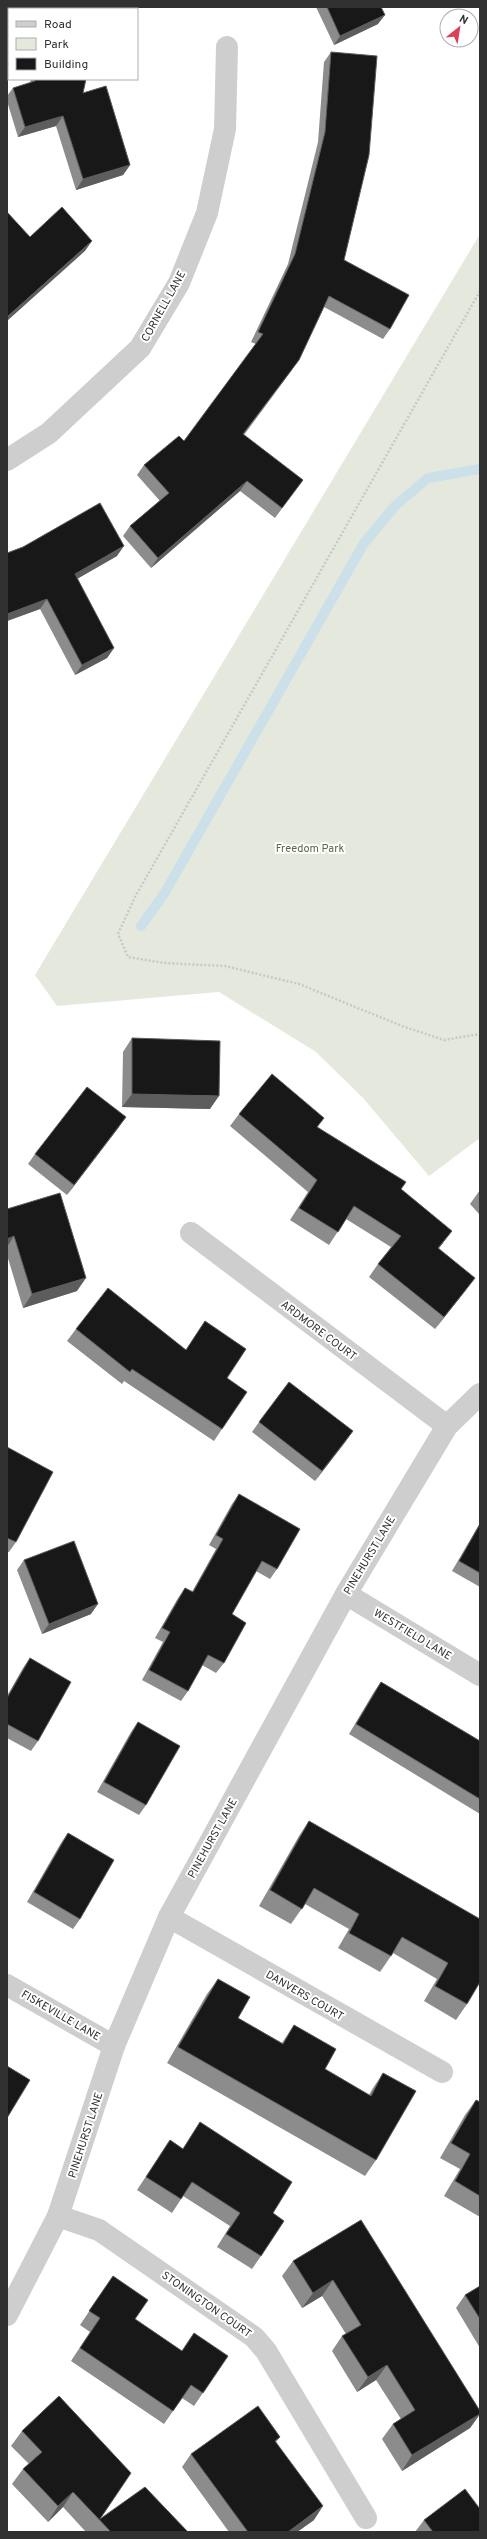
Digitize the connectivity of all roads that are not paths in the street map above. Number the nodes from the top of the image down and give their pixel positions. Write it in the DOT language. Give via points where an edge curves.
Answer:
graph roads {
  1 [pos="227,47"];
  2 [pos="7,460"];
  3 [pos="191,1234"];
  4 [pos="480,1394"];
  5 [pos="446,1426"];
  6 [pos="346,1594"];
  7 [pos="480,1675"];
  8 [pos="169,1917"];
  9 [pos="7,1984"];
  10 [pos="114,2046"];
  11 [pos="442,2072"];
  12 [pos="58,2216"];
  13 [pos="7,2315"];
  14 [pos="366,2518"];
  1 -- 2 [label="street, CORNELL LANE" via="225,129 207,212 179,283 140,348 49,433"];
  3 -- 5 [label="street, ARDMORE COURT"];
  4 -- 5 [label="street, PINEHURST LANE"];
  5 -- 6 [label="street, PINEHURST LANE"];
  6 -- 7 [label="street, WESTFIELD LANE"];
  6 -- 8 [label="street, PINEHURST LANE"];
  8 -- 10 [label="street, PINEHURST LANE"];
  8 -- 11 [label="street, DANVERS COURT"];
  9 -- 10 [label="street, FISKEVILLE LANE"];
  10 -- 12 [label="street, PINEHURST LANE"];
  12 -- 13 [label="street, PINEHURST LANE"];
  12 -- 14 [label="street, STONINGTON COURT" via="99,2230 254,2337 266,2351"];
}
